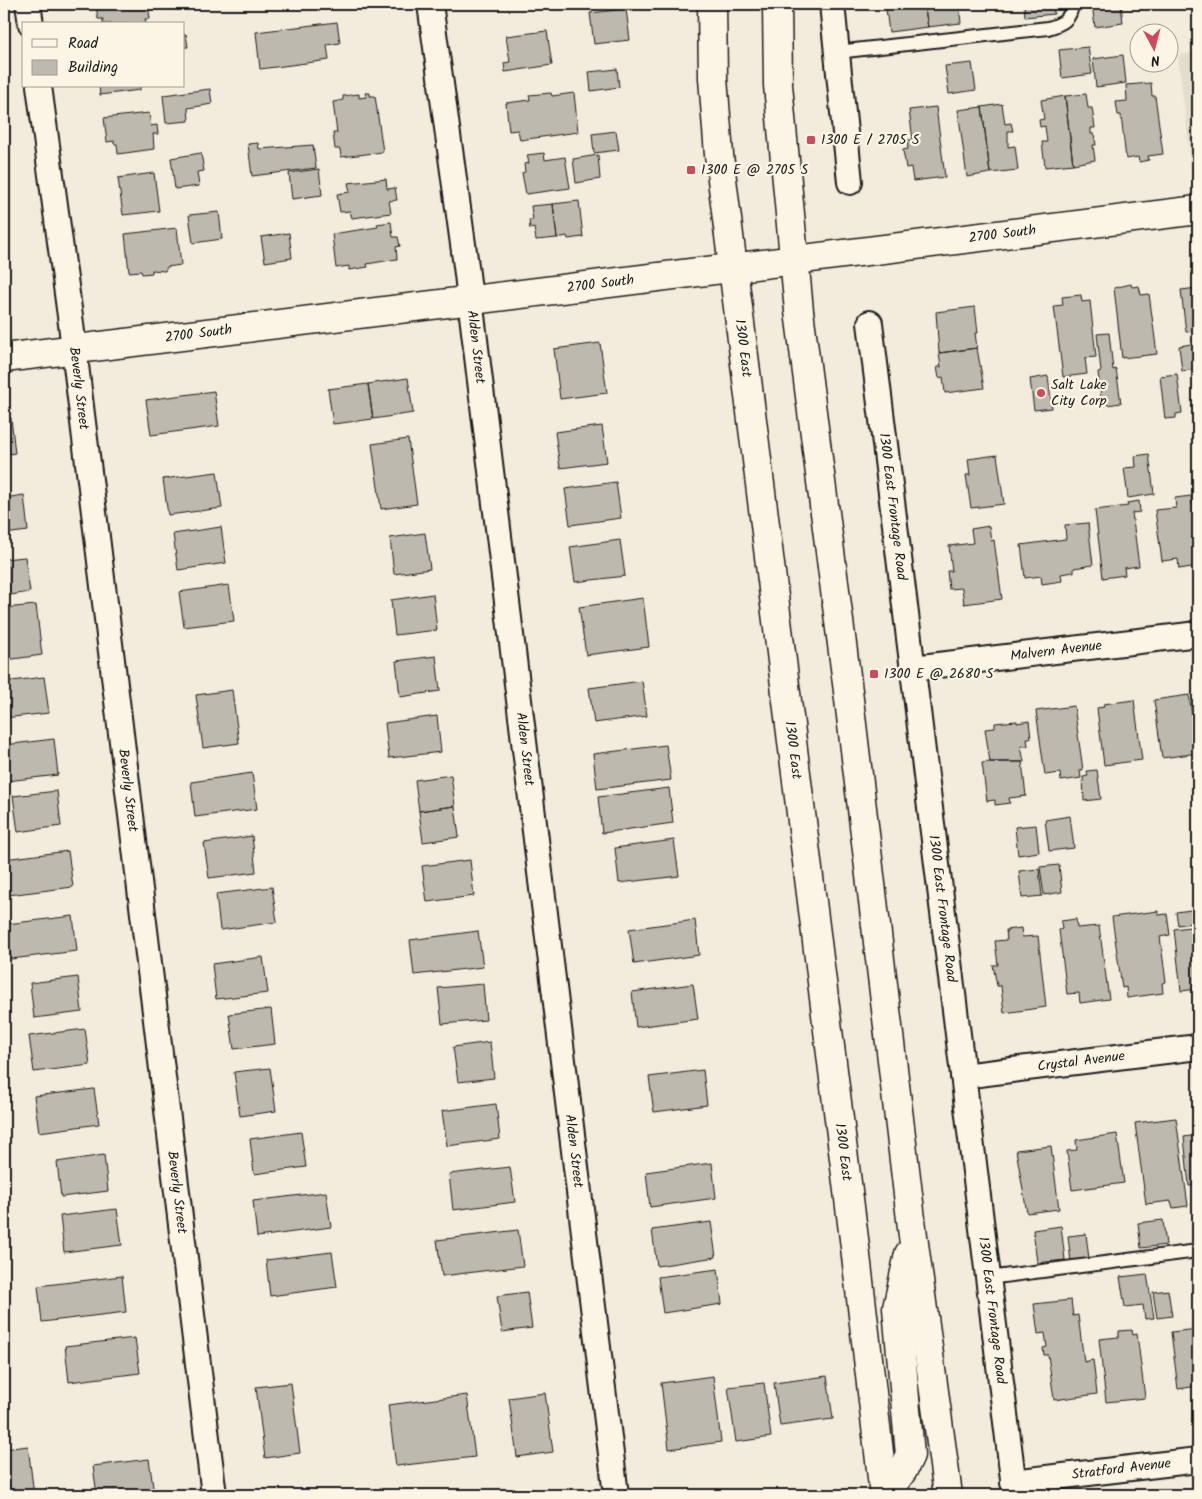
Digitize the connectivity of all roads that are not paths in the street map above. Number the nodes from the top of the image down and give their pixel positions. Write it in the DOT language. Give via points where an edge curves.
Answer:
graph roads {
  1 [pos="28,4"];
  2 [pos="430,4"];
  3 [pos="712,4"];
  4 [pos="777,4"];
  5 [pos="832,4"];
  6 [pos="1072,4"];
  7 [pos="31,22"];
  8 [pos="837,52"];
  9 [pos="39,88"];
  10 [pos="850,182"];
  11 [pos="1198,210"];
  12 [pos="796,260"];
  13 [pos="733,268"];
  14 [pos="470,300"];
  15 [pos="870,323"];
  16 [pos="74,350"];
  17 [pos="4,358"];
  18 [pos="1198,634"];
  19 [pos="913,668"];
  20 [pos="1198,1047"];
  21 [pos="962,1076"];
  22 [pos="913,1236"];
  23 [pos="1198,1251"];
  24 [pos="988,1278"];
  25 [pos="1198,1460"];
  26 [pos="1014,1488"];
  27 [pos="214,1495"];
  28 [pos="616,1495"];
  29 [pos="884,1495"];
  30 [pos="948,1495"];
  1 -- 7 [label="street"];
  2 -- 14 [label="street, Alden Street"];
  3 -- 13 [label="main road, 1300 East" via="716,116"];
  4 -- 12 [label="main road" via="778,85"];
  5 -- 8 [label="street"];
  6 -- 8 [label="lane" via="1071,14 1066,20 1048,28"];
  8 -- 10 [label="street"];
  9 -- 16 [label="street, Beverly Street"];
  11 -- 12 [label="main road, 2700 South"];
  12 -- 13 [label="main road, 2700 South"];
  12 -- 22 [label="main road" via="799,311"];
  13 -- 14 [label="main road, 2700 South"];
  13 -- 29 [label="main road, 1300 East"];
  14 -- 16 [label="main road, 2700 South"];
  14 -- 28 [label="street, Alden Street"];
  15 -- 19 [label="street, 1300 East Frontage Road"];
  16 -- 17 [label="main road, 2700 South"];
  16 -- 27 [label="street, Beverly Street"];
  18 -- 19 [label="street, Malvern Avenue"];
  19 -- 21 [label="street, 1300 East Frontage Road"];
  20 -- 21 [label="street, Crystal Avenue"];
  21 -- 24 [label="street, 1300 East Frontage Road"];
  22 -- 29 [label="main road" via="897,1308 910,1455"];
  22 -- 30 [label="main road"];
  23 -- 24 [label="lane"];
  24 -- 26 [label="street, 1300 East Frontage Road"];
  25 -- 26 [label="street, Stratford Avenue"];
}
